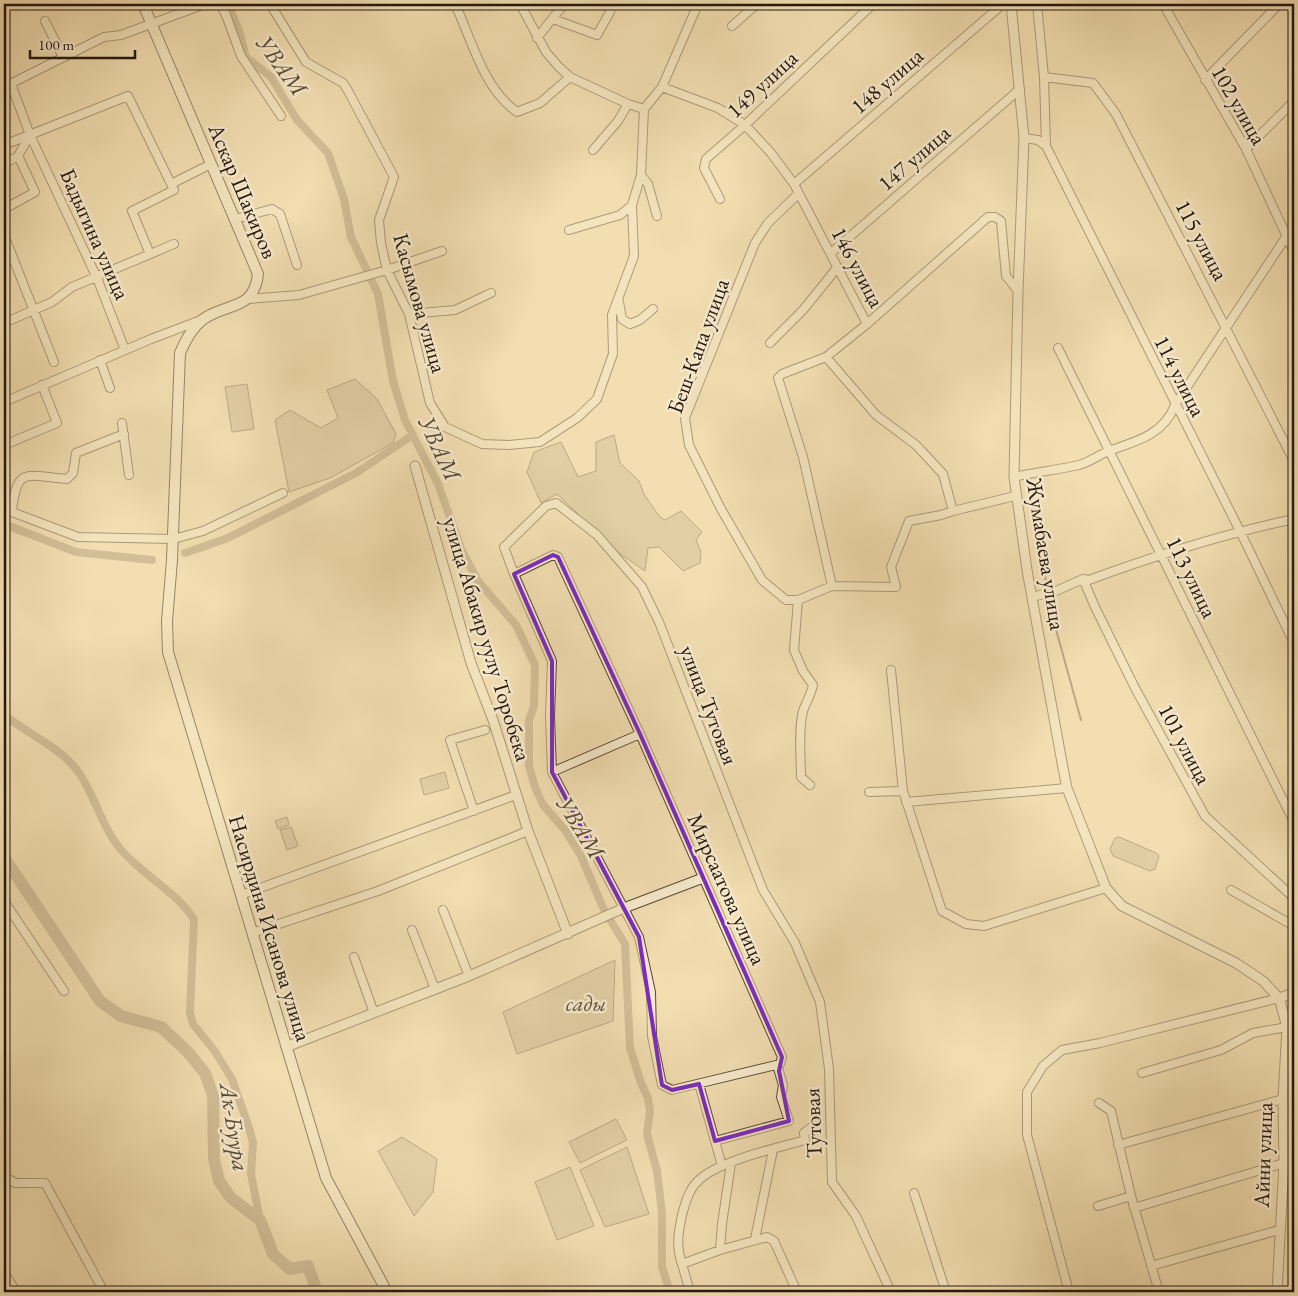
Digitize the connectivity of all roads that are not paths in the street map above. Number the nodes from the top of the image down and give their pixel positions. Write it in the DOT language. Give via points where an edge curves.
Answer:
graph roads {
  1 [pos="143,4"];
  2 [pos="205,4"];
  3 [pos="220,4"];
  4 [pos="270,4"];
  5 [pos="455,4"];
  6 [pos="520,4"];
  7 [pos="564,4"];
  8 [pos="698,4"];
  9 [pos="758,4"];
  10 [pos="874,4"];
  11 [pos="1003,4"];
  12 [pos="1011,4"];
  13 [pos="1037,4"];
  14 [pos="1163,4"];
  15 [pos="1279,4"];
  16 [pos="610,12"];
  17 [pos="553,19"];
  18 [pos="45,21"];
  19 [pos="151,23"];
  20 [pos="732,26"];
  21 [pos="537,38"];
  22 [pos="63,57"];
  23 [pos="570,77"];
  24 [pos="1044,77"];
  25 [pos="1205,80"];
  26 [pos="7,86"];
  27 [pos="662,87"];
  28 [pos="1020,89"];
  29 [pos="1294,101"];
  30 [pos="628,104"];
  31 [pos="644,109"];
  32 [pos="281,116"];
  33 [pos="745,125"];
  34 [pos="30,135"];
  35 [pos="1024,138"];
  36 [pos="4,145"];
  37 [pos="1046,146"];
  38 [pos="1246,149"];
  39 [pos="593,150"];
  40 [pos="18,156"];
  41 [pos="4,164"];
  42 [pos="211,164"];
  43 [pos="641,175"];
  44 [pos="171,184"];
  45 [pos="794,184"];
  46 [pos="798,194"];
  47 [pos="720,199"];
  48 [pos="632,205"];
  49 [pos="4,209"];
  50 [pos="657,216"];
  51 [pos="235,219"];
  52 [pos="1294,228"];
  53 [pos="569,230"];
  54 [pos="4,235"];
  55 [pos="1286,236"];
  56 [pos="174,244"];
  57 [pos="442,251"];
  58 [pos="1294,252"];
  59 [pos="831,253"];
  60 [pos="150,254"];
  61 [pos="298,265"];
  62 [pos="837,268"];
  63 [pos="385,270"];
  64 [pos="97,278"];
  65 [pos="1018,291"];
  66 [pos="491,293"];
  67 [pos="619,293"];
  68 [pos="248,299"];
  69 [pos="653,310"];
  70 [pos="34,311"];
  71 [pos="409,314"];
  72 [pos="203,320"];
  73 [pos="4,323"];
  74 [pos="867,324"];
  75 [pos="1228,327"];
  76 [pos="770,344"];
  77 [pos="1058,348"];
  78 [pos="125,350"];
  79 [pos="826,357"];
  80 [pos="100,360"];
  81 [pos="54,362"];
  82 [pos="42,385"];
  83 [pos="110,388"];
  84 [pos="4,402"];
  85 [pos="1175,405"];
  86 [pos="122,423"];
  87 [pos="124,434"];
  88 [pos="9,443"];
  89 [pos="1109,451"];
  90 [pos="1294,460"];
  91 [pos="415,466"];
  92 [pos="129,476"];
  93 [pos="1014,476"];
  94 [pos="283,493"];
  95 [pos="1016,496"];
  96 [pos="8,510"];
  97 [pos="953,511"];
  98 [pos="1294,519"];
  99 [pos="1240,531"];
  100 [pos="173,541"];
  101 [pos="1161,554"];
  102 [pos="514,574"];
  103 [pos="1083,579"];
  104 [pos="832,586"];
  105 [pos="1032,597"];
  106 [pos="798,600"];
  107 [pos="1294,643"];
  108 [pos="892,670"];
  109 [pos="485,730"];
  110 [pos="640,734"];
  111 [pos="552,772"];
  112 [pos="810,785"];
  113 [pos="1067,788"];
  114 [pos="902,791"];
  115 [pos="869,792"];
  116 [pos="516,795"];
  117 [pos="906,802"];
  118 [pos="474,811"];
  119 [pos="1294,822"];
  120 [pos="528,831"];
  121 [pos="703,878"];
  122 [pos="1106,888"];
  123 [pos="1232,890"];
  124 [pos="241,895"];
  125 [pos="1294,898"];
  126 [pos="4,901"];
  127 [pos="621,909"];
  128 [pos="443,910"];
  129 [pos="1294,926"];
  130 [pos="412,930"];
  131 [pos="252,933"];
  132 [pos="568,934"];
  133 [pos="795,943"];
  134 [pos="354,957"];
  135 [pos="470,976"];
  136 [pos="435,989"];
  137 [pos="64,991"];
  138 [pos="1294,993"];
  139 [pos="1280,1001"];
  140 [pos="374,1013"];
  141 [pos="1289,1024"];
  142 [pos="286,1047"];
  143 [pos="1294,1050"];
  144 [pos="777,1065"];
  145 [pos="1142,1073"];
  146 [pos="699,1084"];
  147 [pos="1283,1099"];
  148 [pos="1099,1103"];
  149 [pos="1294,1119"];
  150 [pos="813,1126"];
  151 [pos="715,1141"];
  152 [pos="1118,1145"];
  153 [pos="773,1150"];
  154 [pos="731,1163"];
  155 [pos="1284,1163"];
  156 [pos="722,1166"];
  157 [pos="4,1176"];
  158 [pos="914,1193"];
  159 [pos="1131,1196"];
  160 [pos="1098,1206"];
  161 [pos="1134,1208"];
  162 [pos="1279,1230"];
  163 [pos="755,1239"];
  164 [pos="720,1250"];
  165 [pos="682,1264"];
  166 [pos="1151,1266"];
  167 [pos="4,1272"];
  168 [pos="16,1292"];
  169 [pos="104,1292"];
  170 [pos="387,1292"];
  171 [pos="690,1292"];
  172 [pos="797,1292"];
  173 [pos="891,1292"];
  174 [pos="946,1292"];
  175 [pos="1069,1292"];
  176 [pos="1159,1292"];
  177 [pos="1277,1292"];
  1 -- 19 [label="main road, Аскар Шакиров"];
  2 -- 19 [label="street"];
  3 -- 32 [label="street" via="241,56"];
  4 -- 63 [label="street, Касымова улица" via="306,62 343,83 387,161 394,178 379,220"];
  5 -- 23 [label="street" via="490,84 506,104 518,112 540,103"];
  6 -- 21 [label="street"];
  7 -- 17 [label="street"];
  8 -- 27 [label="street"];
  9 -- 20 [label="street"];
  10 -- 33 [label="street, 149 улица"];
  11 -- 45 [label="street, 148 улица"];
  12 -- 28 [label="street, Жумабаева улица"];
  13 -- 24 [label="street"];
  14 -- 25 [label="street, 102 улица"];
  15 -- 25 [label="street"];
  16 -- 17 [label="street" via="597,35"];
  17 -- 21 [label="street"];
  18 -- 22 [label="street"];
  19 -- 22 [label="street" via="121,35 104,37"];
  19 -- 42 [label="main road, Аскар Шакиров"];
  21 -- 23 [label="street"];
  22 -- 26 [label="street"];
  23 -- 30 [label="street"];
  24 -- 37 [label="street"];
  24 -- 75 [label="street, 115 улица" via="1093,83 1102,93"];
  25 -- 38 [label="street, 102 улица"];
  26 -- 34 [label="street, Бадыгина улица"];
  27 -- 31 [label="street"];
  27 -- 33 [label="street, 146 улица" via="718,108"];
  28 -- 35 [label="street, Жумабаева улица"];
  28 -- 59 [label="street, 147 улица"];
  29 -- 38 [label="street"];
  30 -- 31 [label="street"];
  30 -- 39 [label="street"];
  31 -- 43 [label="street, Касымова улица"];
  33 -- 45 [label="street, 146 улица"];
  33 -- 47 [label="street, 149 улица" via="706,159 704,168"];
  34 -- 36 [label="street"];
  34 -- 40 [label="street"];
  34 -- 44 [label="street" via="128,96"];
  34 -- 64 [label="street, Бадыгина улица"];
  35 -- 37 [label="street" via="1038,140"];
  35 -- 65 [label="street, Жумабаева улица"];
  37 -- 85 [label="street, 114 улица"];
  38 -- 55 [label="street, 102 улица"];
  40 -- 41 [label="street"];
  40 -- 49 [label="street" via="35,192"];
  42 -- 44 [label="street"];
  42 -- 51 [label="main road, Аскар Шакиров"];
  43 -- 48 [label="street, Касымова улица"];
  43 -- 50 [label="street" via="648,184"];
  44 -- 60 [label="street" via="174,190 132,211"];
  45 -- 46 [label="street, 146 улица"];
  46 -- 59 [label="street, 146 улица"];
  46 -- 106 [label="street, Беш-Капа улица" via="768,223 755,243 685,418 689,445 762,580 786,600"];
  48 -- 53 [label="street" via="620,215"];
  48 -- 67 [label="street, Касымова улица" via="634,256"];
  51 -- 61 [label="street" via="272,209 280,214"];
  51 -- 68 [label="main road, Аскар Шакиров" via="258,274 257,286"];
  52 -- 55 [label="street"];
  54 -- 70 [label="street"];
  55 -- 58 [label="street, 102 улица"];
  55 -- 75 [label="street"];
  56 -- 60 [label="street"];
  57 -- 63 [label="street"];
  59 -- 62 [label="street, 146 улица"];
  60 -- 64 [label="street"];
  62 -- 74 [label="street, 146 улица"];
  62 -- 76 [label="street"];
  63 -- 68 [label="street" via="299,295"];
  63 -- 71 [label="street, Касымова улица"];
  64 -- 70 [label="street" via="72,287"];
  64 -- 78 [label="street, Бадыгина улица"];
  65 -- 74 [label="street, 146 улица" via="1006,276 1001,221 988,217"];
  65 -- 93 [label="street, Жумабаева улица"];
  66 -- 71 [label="street" via="455,310"];
  67 -- 69 [label="street" via="622,320 630,324"];
  67 -- 71 [label="street, Касымова улица" via="612,315 613,354 597,399 577,418 540,442 509,446 482,444 445,426 430,403"];
  68 -- 72 [label="main road"];
  70 -- 73 [label="street"];
  70 -- 81 [label="street"];
  72 -- 78 [label="street"];
  72 -- 100 [label="main road" via="184,344 179,360"];
  74 -- 79 [label="street"];
  75 -- 85 [label="street"];
  75 -- 90 [label="street, 115 улица"];
  77 -- 89 [label="street, 113 улица"];
  78 -- 80 [label="street"];
  79 -- 97 [label="street" via="876,416 916,445 943,474"];
  79 -- 104 [label="street" via="778,378 803,457"];
  80 -- 82 [label="street"];
  80 -- 83 [label="street"];
  82 -- 84 [label="street"];
  82 -- 88 [label="street" via="56,423"];
  85 -- 89 [label="street" via="1170,418 1157,431 1138,442"];
  85 -- 99 [label="street, 114 улица"];
  86 -- 87 [label="street"];
  87 -- 92 [label="street"];
  87 -- 96 [label="street" via="76,454 73,473 67,478 26,476 18,481"];
  89 -- 93 [label="street" via="1081,465"];
  89 -- 101 [label="street, 113 улица"];
  91 -- 116 [label="street, улица Абакир уулу Торобека" via="471,663"];
  93 -- 95 [label="street, Жумабаева улица"];
  94 -- 100 [label="street"];
  95 -- 97 [label="street"];
  95 -- 105 [label="street, Жумабаева улица"];
  96 -- 100 [label="street" via="78,537"];
  97 -- 104 [label="street" via="909,521 891,567 896,587"];
  98 -- 99 [label="street"];
  99 -- 101 [label="street"];
  99 -- 107 [label="street, 114 улица"];
  100 -- 124 [label="main road, Насирдина Исанова улица" via="168,652"];
  101 -- 103 [label="street" via="1089,580"];
  101 -- 119 [label="street, 113 улица"];
  102 -- 110 [label="street, Мирсаатова улица" via="553,555 558,557"];
  102 -- 111 [label="street, улица Абакир уулу Торобека" via="552,661"];
  102 -- 133 [label="street, улица Тутовая" via="504,547 546,506 556,503 597,535 642,587 763,890"];
  103 -- 105 [label="street"];
  103 -- 125 [label="street, 101 улица" via="1135,688 1204,816"];
  104 -- 106 [label="street"];
  105 -- 113 [label="street, Жумабаева улица"];
  106 -- 112 [label="street" via="794,650 813,685 803,711 802,741 801,777"];
  108 -- 114 [label="street"];
  109 -- 118 [label="street, улица Абакир уулу Торобека" via="450,740"];
  110 -- 111 [label="street"];
  110 -- 121 [label="street, Мирсаатова улица"];
  111 -- 127 [label="street, улица Абакир уулу Торобека"];
  113 -- 117 [label="street"];
  113 -- 122 [label="street, Жумабаева улица"];
  114 -- 115 [label="street"];
  114 -- 117 [label="street"];
  116 -- 118 [label="street, улица Абакир уулу Торобека"];
  116 -- 120 [label="street, улица Абакир уулу Торобека"];
  117 -- 122 [label="street" via="942,911 966,924 984,926"];
  118 -- 124 [label="street, улица Абакир уулу Торобека"];
  120 -- 131 [label="street" via="378,891"];
  120 -- 132 [label="street, улица Абакир уулу Торобека"];
  121 -- 127 [label="street"];
  121 -- 144 [label="street, Мирсаатова улица" via="782,1057"];
  122 -- 139 [label="street, Жумабаева улица" via="1122,906 1236,963 1263,981"];
  123 -- 129 [label="street"];
  124 -- 131 [label="main road, Насирдина Исанова улица"];
  126 -- 137 [label="street"];
  127 -- 132 [label="street"];
  127 -- 146 [label="street, улица Абакир уулу Торобека" via="639,937 651,992 652,1036 662,1085 672,1090"];
  128 -- 135 [label="street"];
  130 -- 136 [label="street"];
  131 -- 142 [label="main road, Насирдина Исанова улица"];
  132 -- 135 [label="street"];
  133 -- 173 [label="street, Тутовая" via="820,1002 828,1069 832,1182 856,1216"];
  134 -- 140 [label="street"];
  135 -- 136 [label="street"];
  136 -- 140 [label="street"];
  138 -- 139 [label="street"];
  139 -- 141 [label="street, Айни улица"];
  139 -- 175 [label="street" via="1062,1050 1043,1066 1027,1092 1027,1135"];
  140 -- 142 [label="street"];
  141 -- 143 [label="street"];
  141 -- 145 [label="street" via="1253,1033 1221,1050"];
  141 -- 147 [label="street, Айни улица"];
  142 -- 170 [label="main road, Насирдина Исанова улица" via="326,1178"];
  144 -- 146 [label="street, улица Абакир уулу Торобека"];
  144 -- 151 [label="street" via="783,1085 781,1097 789,1121"];
  146 -- 151 [label="street"];
  147 -- 149 [label="street"];
  147 -- 152 [label="street"];
  147 -- 155 [label="street, Айни улица"];
  148 -- 152 [label="street" via="1111,1111"];
  150 -- 153 [label="street" via="804,1133 805,1140"];
  151 -- 156 [label="street"];
  152 -- 159 [label="street"];
  153 -- 154 [label="street"];
  153 -- 163 [label="street"];
  154 -- 156 [label="street"];
  154 -- 164 [label="street"];
  155 -- 161 [label="street"];
  155 -- 162 [label="street, Айни улица"];
  156 -- 165 [label="street" via="697,1181 686,1201 677,1236"];
  157 -- 169 [label="street" via="15,1183 44,1183"];
  158 -- 174 [label="street"];
  159 -- 160 [label="street"];
  159 -- 161 [label="street"];
  161 -- 166 [label="street"];
  162 -- 166 [label="street"];
  162 -- 177 [label="street, Айни улица"];
  163 -- 164 [label="street"];
  163 -- 172 [label="street" via="767,1237 774,1241"];
  164 -- 165 [label="street"];
  165 -- 171 [label="street"];
  166 -- 176 [label="street"];
  167 -- 168 [label="street"];
}
